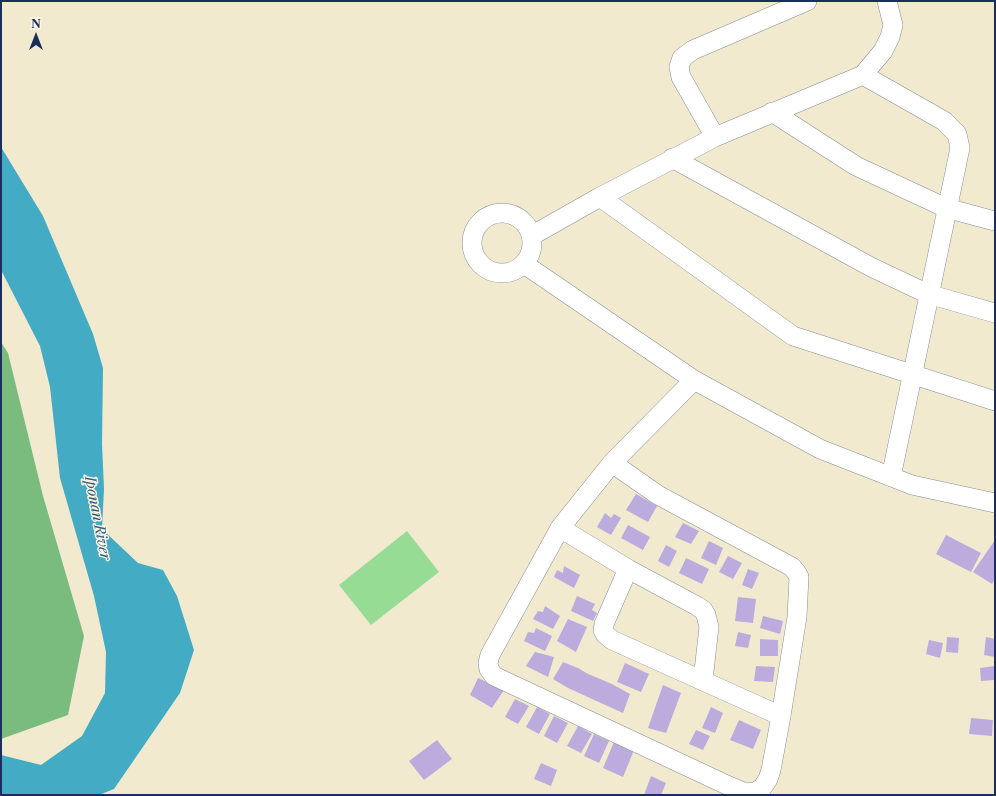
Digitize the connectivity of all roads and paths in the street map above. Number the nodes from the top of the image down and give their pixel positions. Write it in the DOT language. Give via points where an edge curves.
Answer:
graph roads {
  1 [pos="807,1"];
  2 [pos="887,1"];
  3 [pos="863,74"];
  4 [pos="772,112"];
  5 [pos="715,136"];
  6 [pos="672,158"];
  7 [pos="600,197"];
  8 [pos="946,208"];
  9 [pos="995,221"];
  10 [pos="531,236"];
  11 [pos="524,264"];
  12 [pos="928,294"];
  13 [pos="995,313"];
  14 [pos="912,374"];
  15 [pos="694,380"];
  16 [pos="995,401"];
  17 [pos="612,463"];
  18 [pos="891,477"];
  19 [pos="995,503"];
  20 [pos="560,528"];
  21 [pos="628,569"];
  22 [pos="703,680"];
  23 [pos="781,716"];
  1 -- 5 [label="street" via="693,50 682,58 679,67 681,77"];
  2 -- 3 [label="street" via="893,24 890,37 884,51"];
  3 -- 4 [label="street"];
  3 -- 8 [label="street" via="944,121 957,134 960,148"];
  4 -- 5 [label="street"];
  4 -- 8 [label="street" via="856,166"];
  5 -- 6 [label="street"];
  6 -- 7 [label="street"];
  6 -- 12 [label="street" via="871,268"];
  7 -- 10 [label="street"];
  7 -- 14 [label="street" via="793,336"];
  8 -- 9 [label="street"];
  8 -- 12 [label="street"];
  10 -- 11 [label="street" via="531,251"];
  10 -- 11 [label="street" via="528,228 518,219 506,214 498,214 482,221 473,236 472,245 476,257 491,271 509,273"];
  11 -- 15 [label="street"];
  12 -- 13 [label="street"];
  12 -- 14 [label="street"];
  14 -- 16 [label="street"];
  14 -- 18 [label="street"];
  15 -- 17 [label="street"];
  15 -- 18 [label="street" via="820,449"];
  17 -- 20 [label="street"];
  17 -- 23 [label="street" via="658,495 792,567 796,572 799,577 797,617"];
  18 -- 19 [label="street"];
  20 -- 21 [label="street"];
  20 -- 23 [label="street" via="490,655 488,663 494,676 745,793 762,788 768,779"];
  21 -- 22 [label="street" via="703,610 709,627"];
  21 -- 22 [label="street" via="604,624 605,634 612,640"];
  22 -- 23 [label="street"];
}
